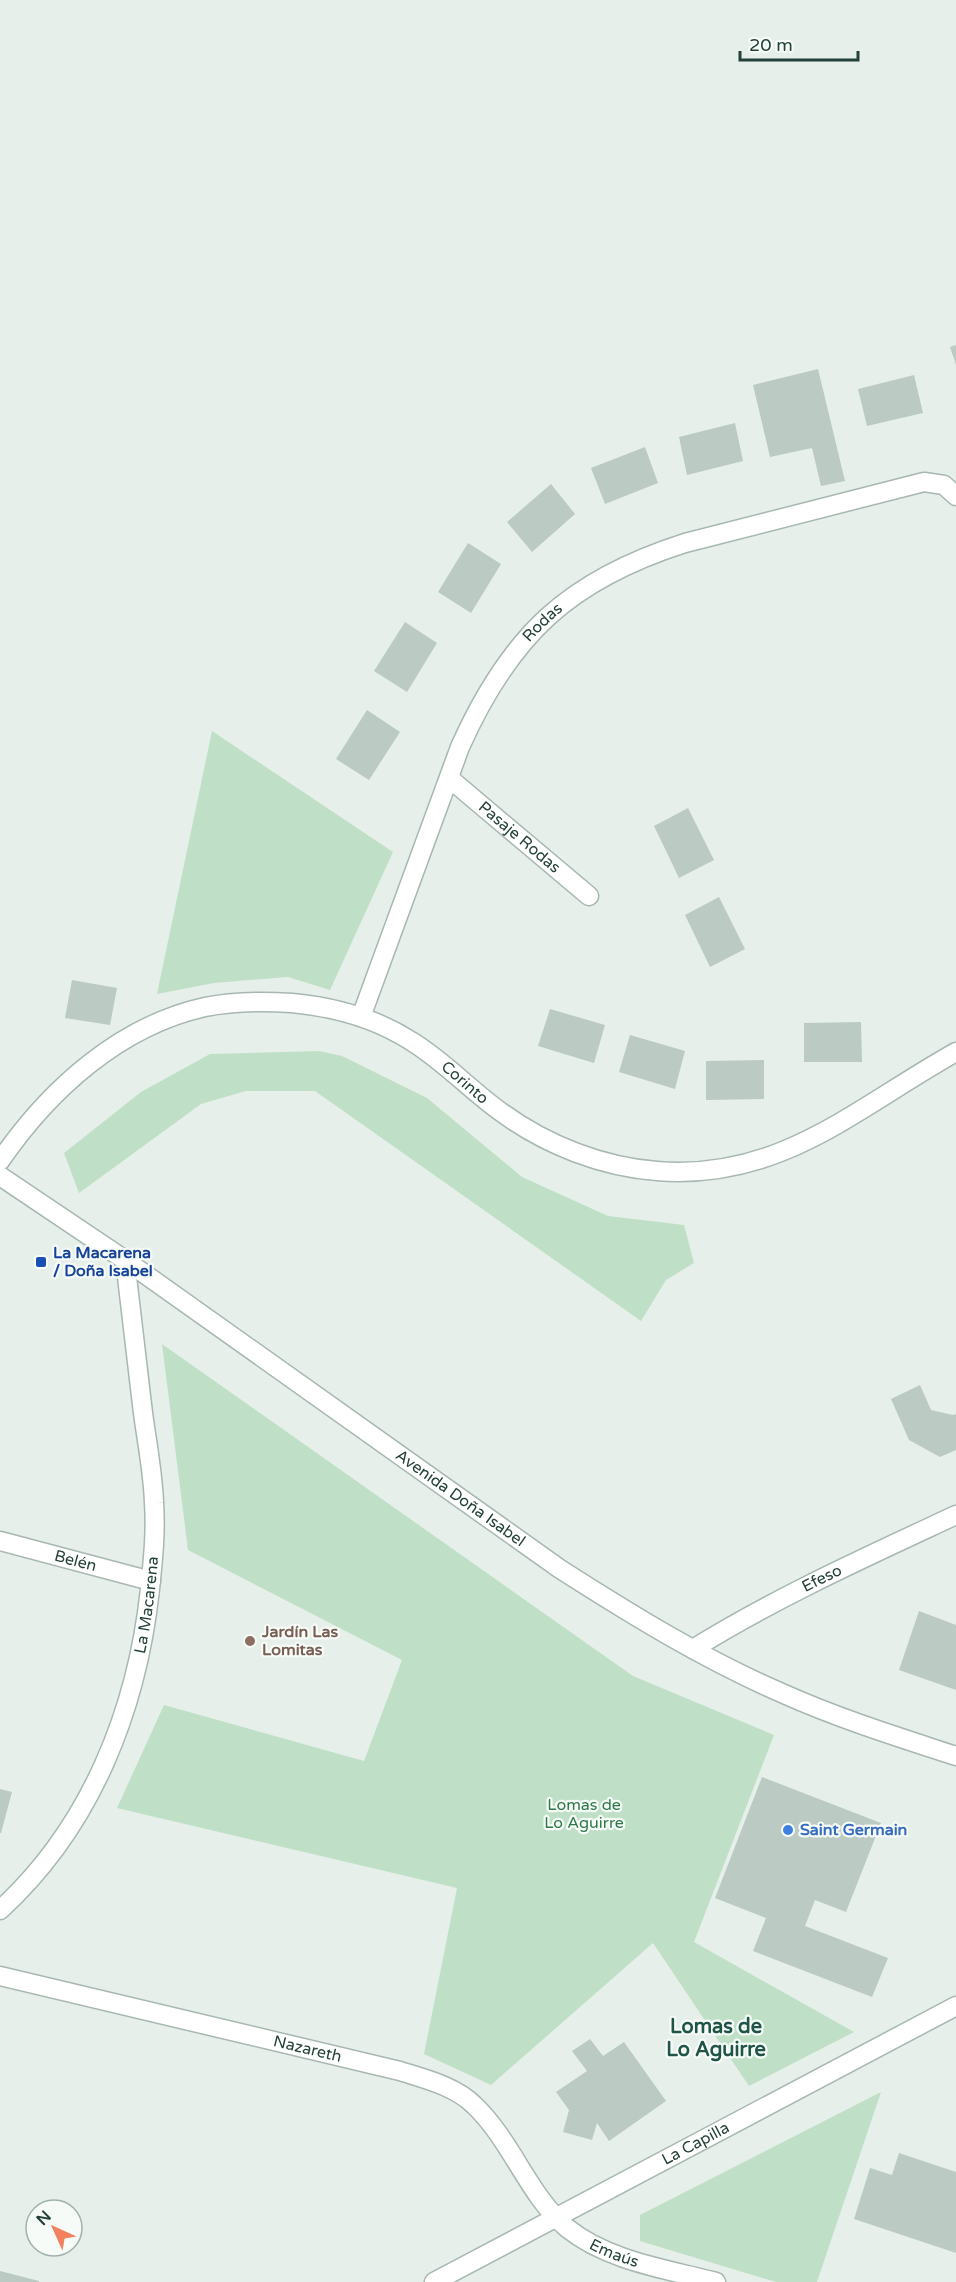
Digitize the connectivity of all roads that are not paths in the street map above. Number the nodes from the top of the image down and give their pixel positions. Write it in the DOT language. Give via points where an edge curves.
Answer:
graph roads {
  1 [pos="953,493"];
  2 [pos="449,778"];
  3 [pos="589,896"];
  4 [pos="361,1017"];
  5 [pos="956,1052"];
  6 [pos="0,1161"];
  7 [pos="0,1176"];
  8 [pos="125,1260"];
  9 [pos="956,1515"];
  10 [pos="0,1541"];
  11 [pos="151,1581"];
  12 [pos="693,1649"];
  13 [pos="956,1756"];
  14 [pos="0,1910"];
  15 [pos="0,1976"];
  16 [pos="956,2006"];
  17 [pos="555,2217"];
  18 [pos="434,2282"];
  19 [pos="716,2282"];
  1 -- 2 [label="street, Rodas" via="938,483 924,482 685,543 604,575 556,609 496,676 471,723"];
  2 -- 3 [label="street, Pasaje Rodas"];
  2 -- 4 [label="street, Rodas"];
  4 -- 5 [label="street, Corinto" via="385,1026 431,1054 502,1113 551,1142 606,1162 659,1171 727,1168 778,1155 814,1139"];
  4 -- 6 [label="street, Corinto" via="330,1007 269,1002 236,1002 175,1016 121,1042 95,1060 41,1109"];
  7 -- 8 [label="street, Avenida Doña Isabel"];
  8 -- 11 [label="street, La Macarena" via="154,1502"];
  8 -- 12 [label="street, Avenida Doña Isabel" via="560,1569"];
  9 -- 12 [label="street, Efeso" via="797,1590"];
  10 -- 11 [label="street, Belén"];
  11 -- 14 [label="street, La Macarena" via="136,1676 105,1764 52,1855 24,1889"];
  12 -- 13 [label="street, Avenida Doña Isabel" via="835,1716"];
  15 -- 17 [label="street, Nazareth" via="440,2084 473,2104 501,2136"];
  16 -- 17 [label="street, La Capilla"];
  17 -- 18 [label="street, La Capilla"];
  17 -- 19 [label="street, Emaús" via="606,2251"];
}
